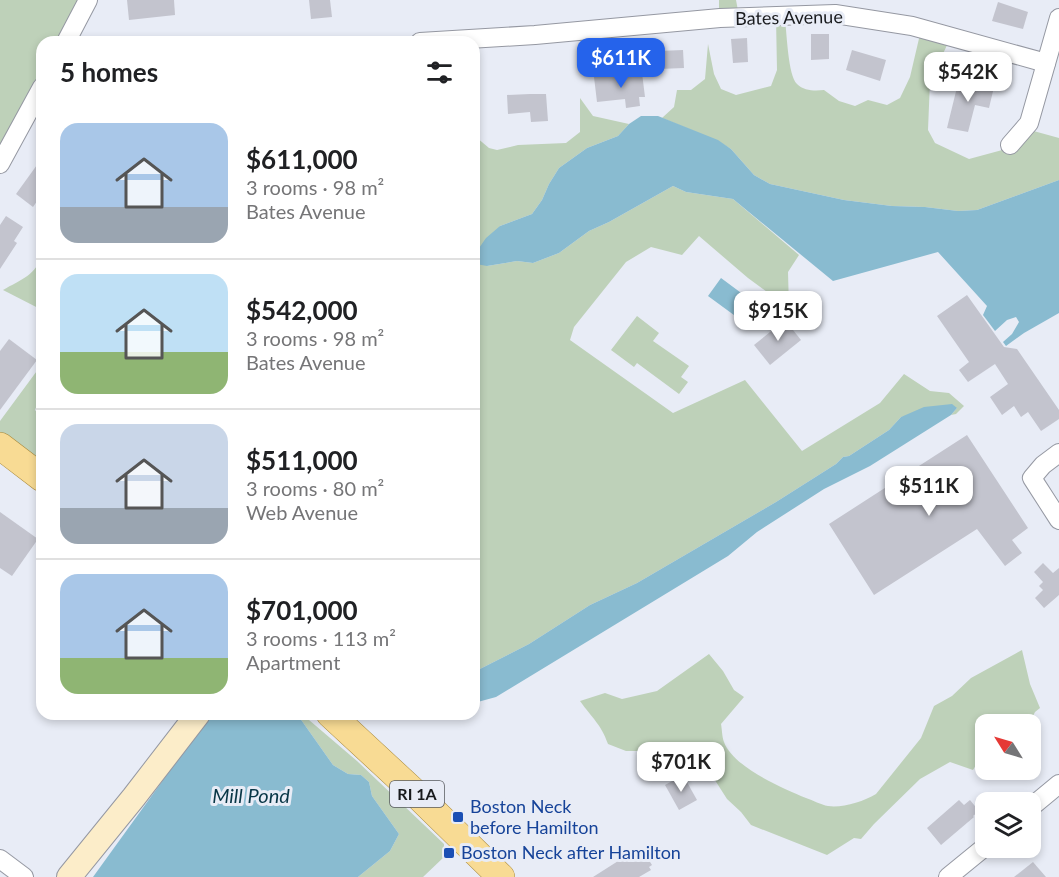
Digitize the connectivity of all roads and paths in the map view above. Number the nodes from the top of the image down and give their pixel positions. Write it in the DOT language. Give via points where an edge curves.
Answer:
graph roads {
  1 [pos="88,0"];
  2 [pos="835,7"];
  3 [pos="1059,18"];
  4 [pos="69,36"];
  5 [pos="480,38"];
  6 [pos="1046,63"];
  7 [pos="36,98"];
  8 [pos="1010,145"];
  9 [pos="0,164"];
  10 [pos="0,446"];
  11 [pos="1059,453"];
  12 [pos="36,473"];
  13 [pos="1059,520"];
  14 [pos="193,720"];
  15 [pos="336,720"];
  16 [pos="1059,784"];
  17 [pos="1041,799"];
  18 [pos="975,855"];
  19 [pos="0,859"];
  20 [pos="24,877"];
  21 [pos="69,877"];
  22 [pos="501,877"];
  23 [pos="948,877"];
  1 -- 4 [label="street"];
  2 -- 5 [label="street, Bates Avenue"];
  2 -- 6 [label="street, Bates Avenue"];
  3 -- 6 [label="street"];
  6 -- 8 [label="street" via="1029,123"];
  7 -- 9 [label="street"];
  10 -- 12 [label="main road"];
  11 -- 13 [label="street" via="1032,477"];
  14 -- 21 [label="street"];
  15 -- 22 [label="main road, RI 1A"];
  16 -- 17 [label="street"];
  18 -- 23 [label="street"];
  19 -- 20 [label="street"];
}
